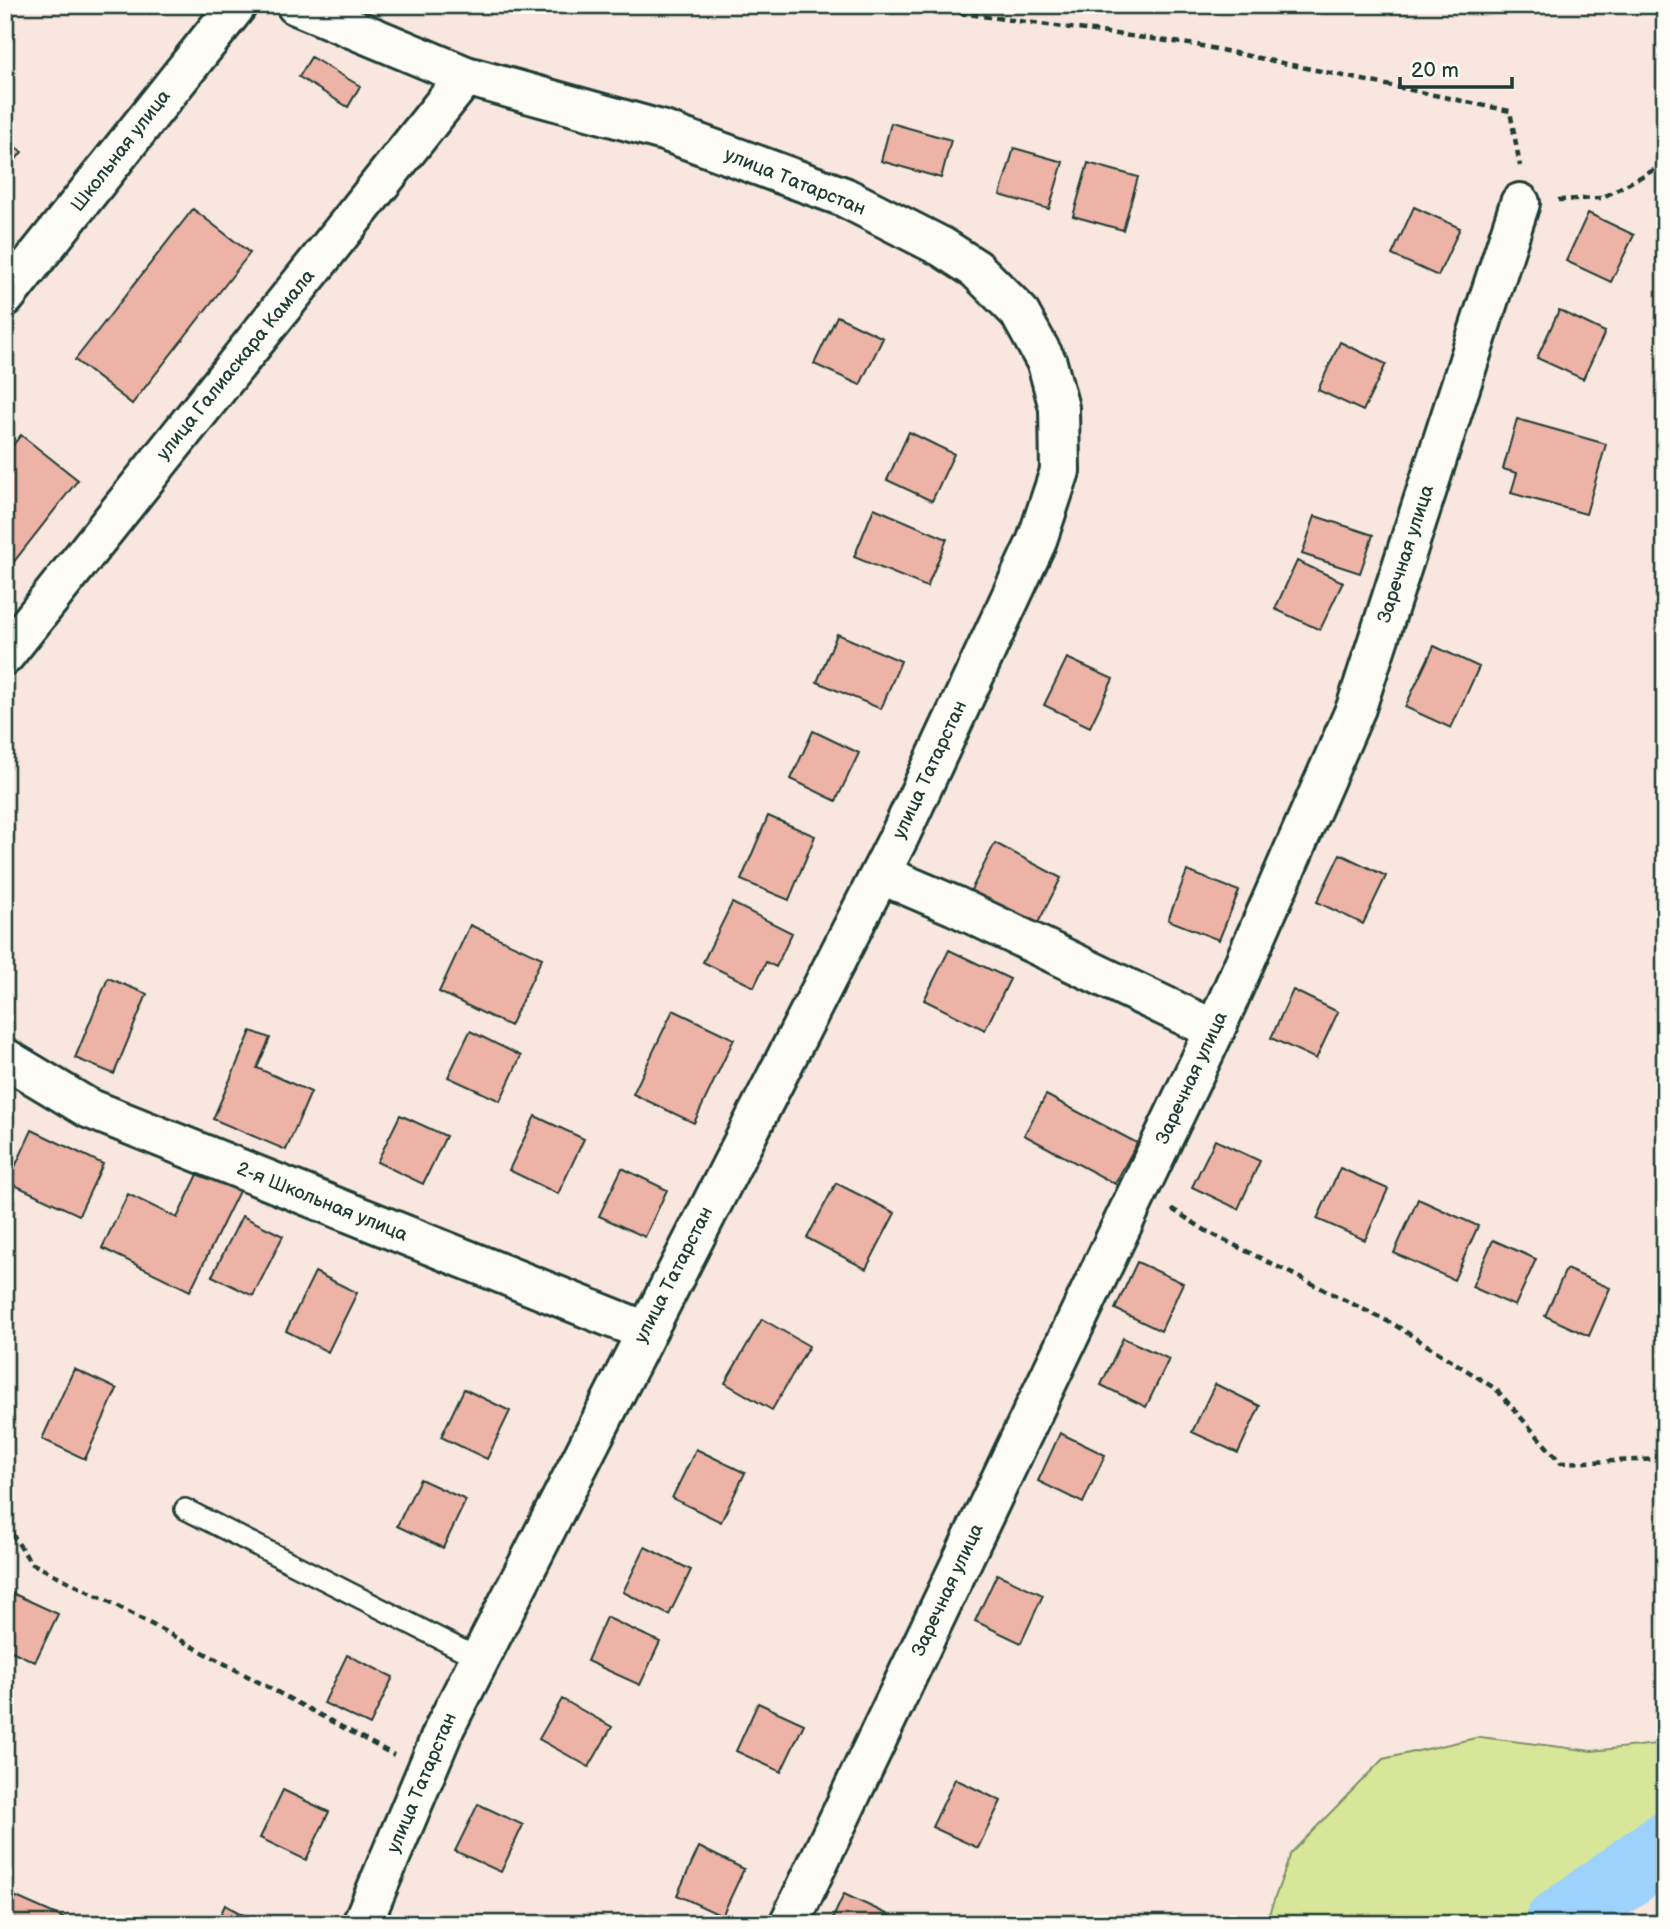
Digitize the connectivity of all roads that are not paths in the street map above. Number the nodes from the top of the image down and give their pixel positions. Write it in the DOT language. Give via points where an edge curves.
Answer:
graph roads {
  1 [pos="237,5"];
  2 [pos="296,5"];
  3 [pos="466,76"];
  4 [pos="1520,202"];
  5 [pos="5,297"];
  6 [pos="5,655"];
  7 [pos="880,874"];
  8 [pos="1215,1030"];
  9 [pos="5,1058"];
  10 [pos="645,1331"];
  11 [pos="185,1509"];
  12 [pos="480,1659"];
  13 [pos="362,1924"];
  14 [pos="789,1924"];
  1 -- 5 [label="street, Школьная улица"];
  2 -- 3 [label="street, улица Татарстан"];
  3 -- 6 [label="street, улица Галиаскара Камала"];
  3 -- 7 [label="street, улица Татарстан" via="664,131 844,197 976,269 1019,312 1047,363 1059,408 1060,471 1040,531"];
  4 -- 8 [label="street, Заречная улица" via="1356,708"];
  7 -- 8 [label="street"];
  7 -- 10 [label="street, улица Татарстан"];
  8 -- 14 [label="street, Заречная улица"];
  9 -- 10 [label="street, 2-я Школьная улица" via="88,1108"];
  10 -- 12 [label="street, улица Татарстан"];
  11 -- 12 [label="lane"];
  12 -- 13 [label="street, улица Татарстан"];
}
